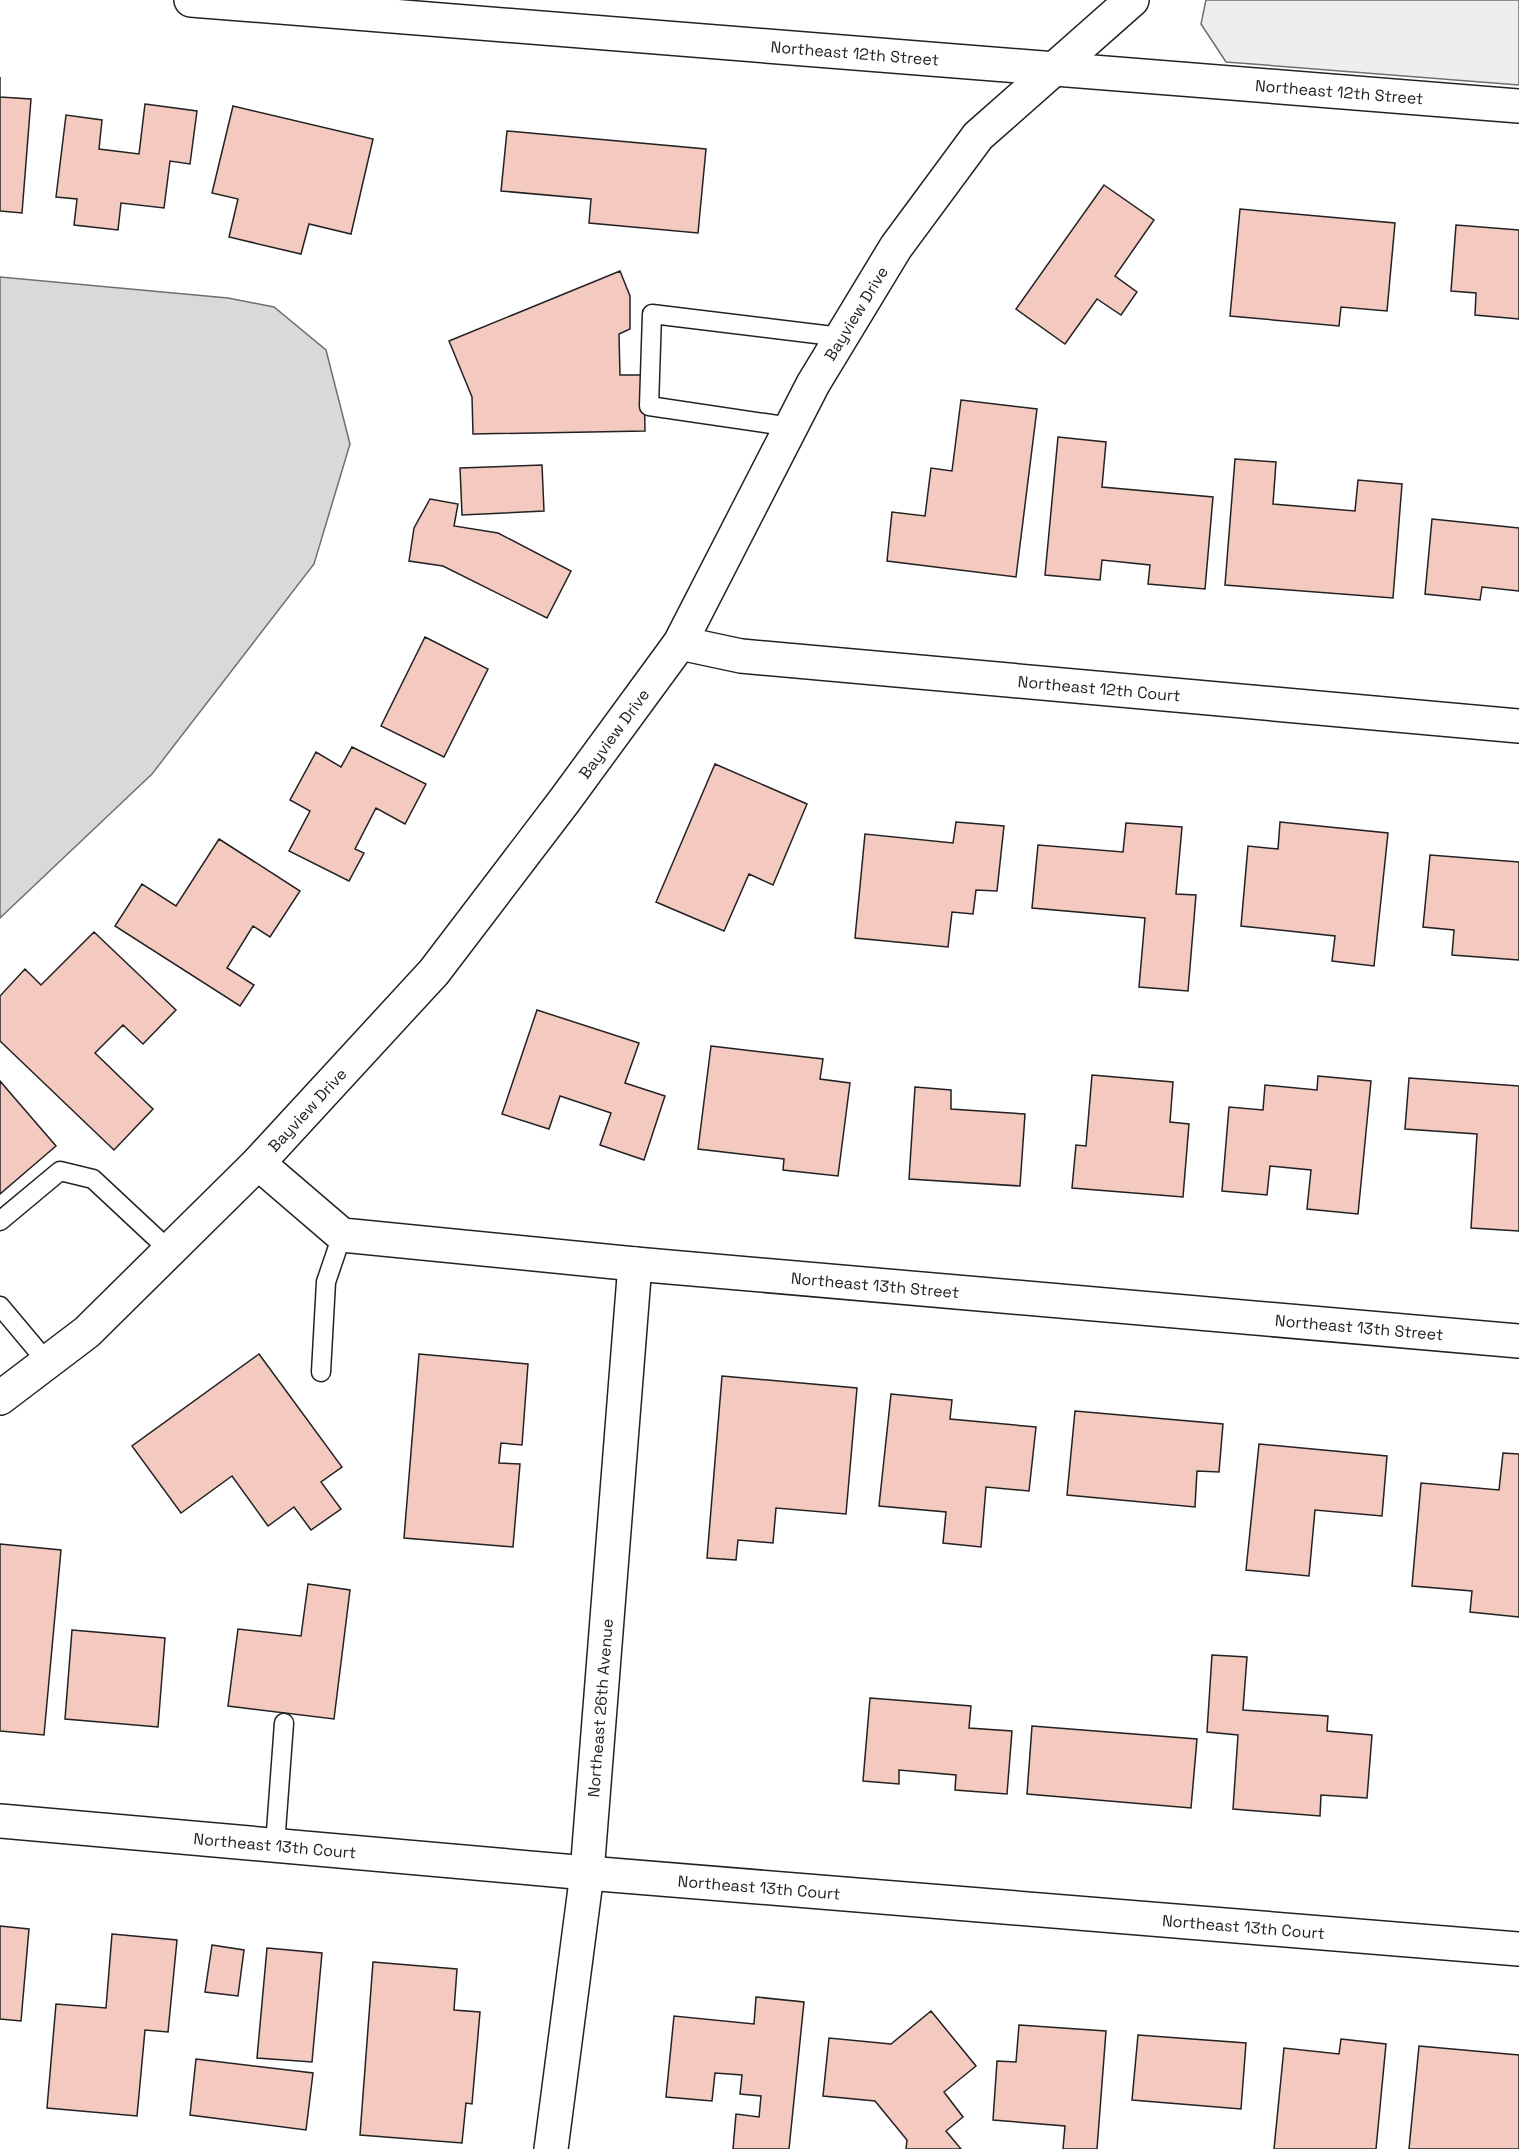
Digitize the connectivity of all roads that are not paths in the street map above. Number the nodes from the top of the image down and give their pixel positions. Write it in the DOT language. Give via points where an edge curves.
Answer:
graph roads {
  1 [pos="191,0"];
  2 [pos="1132,0"];
  3 [pos="1053,67"];
  4 [pos="1519,106"];
  5 [pos="841,337"];
  6 [pos="791,427"];
  7 [pos="680,643"];
  8 [pos="1519,726"];
  9 [pos="258,1163"];
  10 [pos="0,1221"];
  11 [pos="342,1235"];
  12 [pos="170,1250"];
  13 [pos="635,1264"];
  14 [pos="0,1306"];
  15 [pos="1519,1341"];
  16 [pos="47,1362"];
  17 [pos="321,1372"];
  18 [pos="0,1398"];
  19 [pos="284,1723"];
  20 [pos="0,1821"];
  21 [pos="275,1845"];
  22 [pos="586,1873"];
  23 [pos="1519,1949"];
  24 [pos="551,2149"];
  1 -- 3 [label="street, Northeast 12th Street"];
  2 -- 3 [label="street, Bayview Drive"];
  3 -- 4 [label="street, Northeast 12th Street"];
  3 -- 5 [label="street, Bayview Drive" via="978,136 896,248"];
  5 -- 6 [label="street, Bayview Drive"];
  5 -- 6 [label="lane" via="652,314 649,406"];
  6 -- 7 [label="street, Bayview Drive"];
  7 -- 8 [label="street, Northeast 12th Court" via="741,656"];
  7 -- 9 [label="street, Bayview Drive" via="434,972"];
  9 -- 11 [label="street"];
  9 -- 12 [label="street, Bayview Drive"];
  10 -- 12 [label="lane" via="60,1171 93,1179"];
  11 -- 13 [label="street, Northeast 13th Street"];
  11 -- 17 [label="lane" via="326,1282"];
  12 -- 16 [label="street, Bayview Drive" via="87,1332"];
  13 -- 15 [label="street, Northeast 13th Street"];
  13 -- 22 [label="street, Northeast 26th Avenue"];
  14 -- 16 [label="lane"];
  16 -- 18 [label="street, Bayview Drive"];
  19 -- 21 [label="lane"];
  20 -- 21 [label="street, Northeast 13th Court"];
  21 -- 22 [label="street, Northeast 13th Court"];
  22 -- 23 [label="street, Northeast 13th Court"];
  22 -- 24 [label="street, Northeast 26th Avenue"];
}
